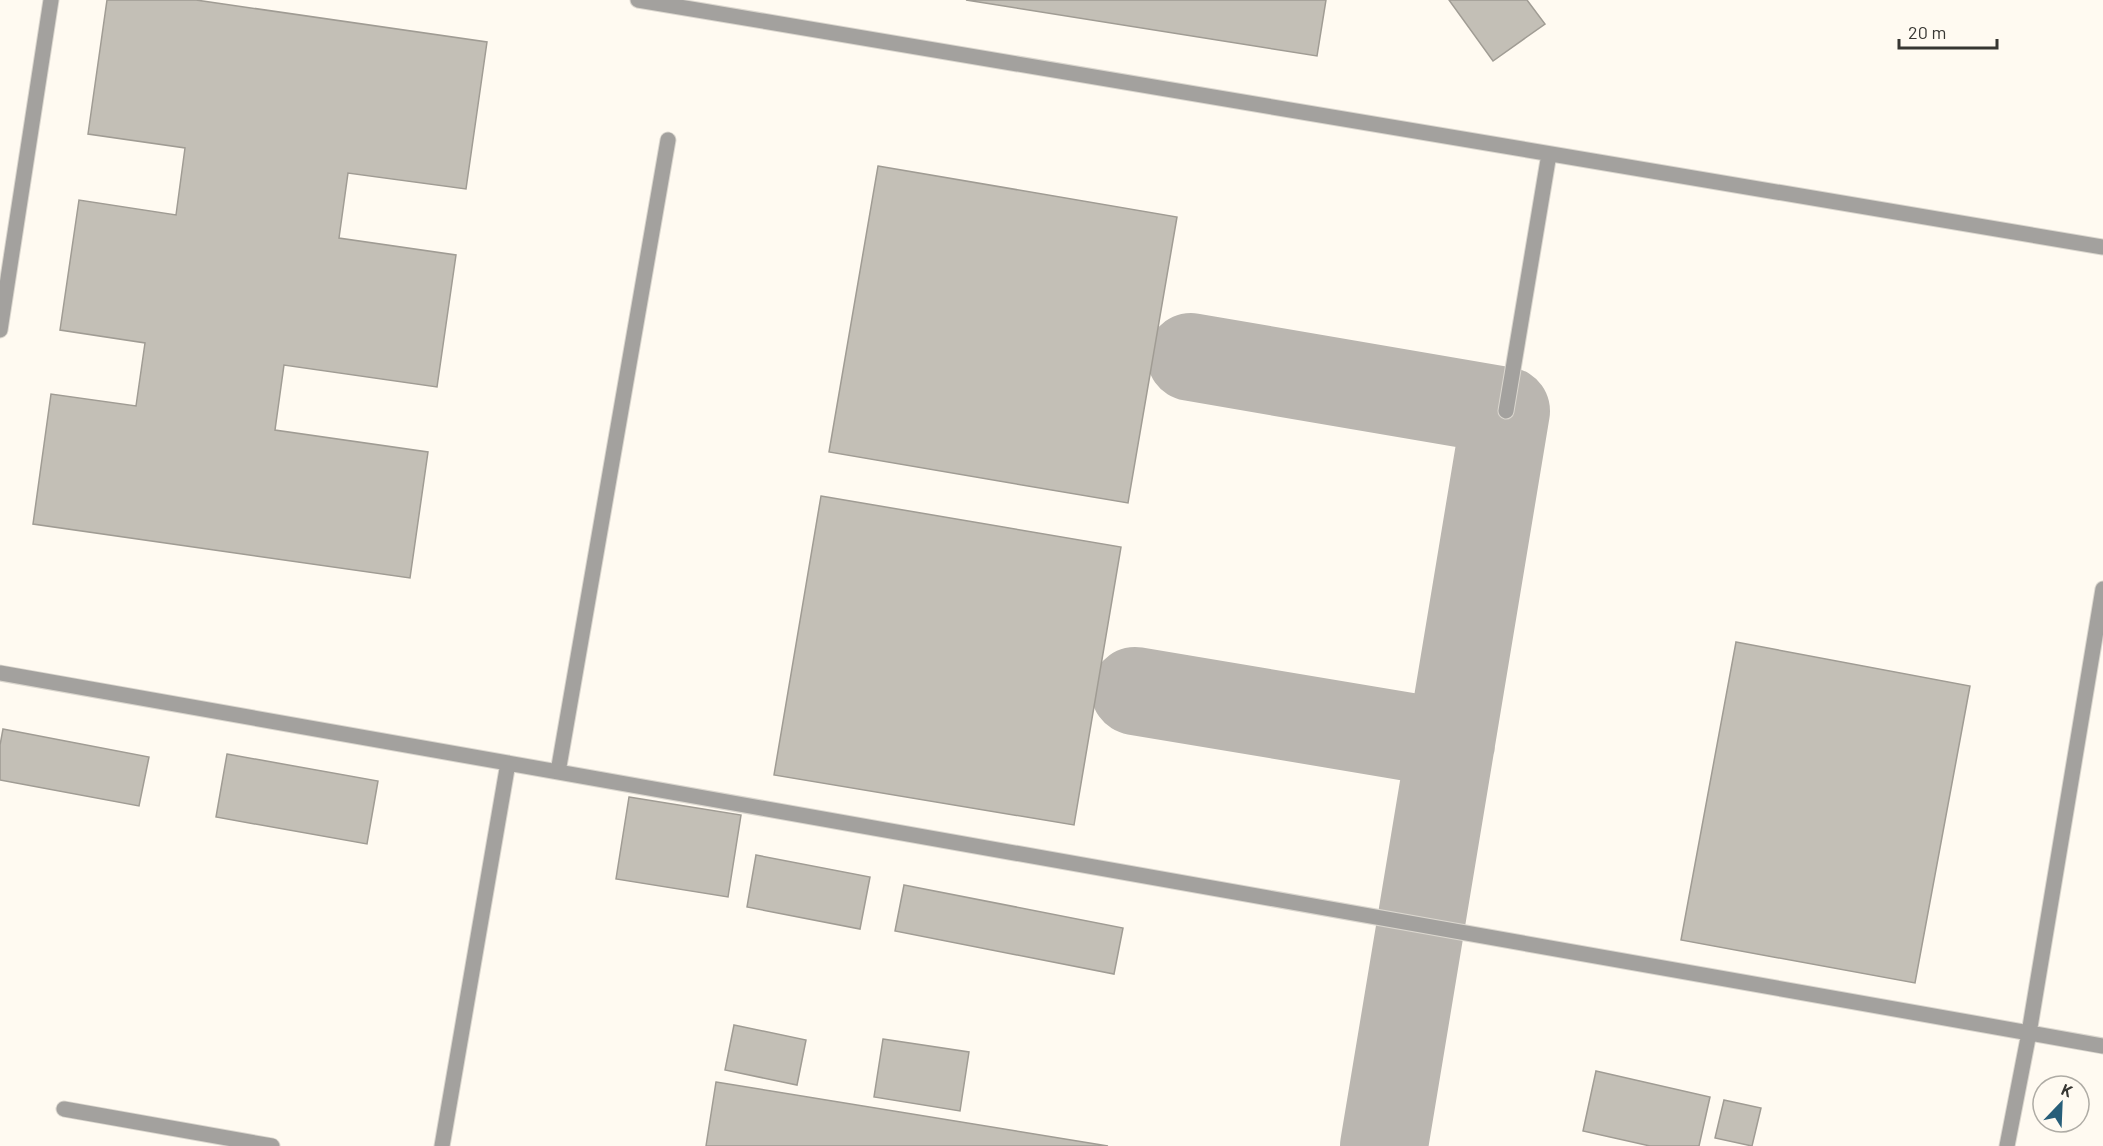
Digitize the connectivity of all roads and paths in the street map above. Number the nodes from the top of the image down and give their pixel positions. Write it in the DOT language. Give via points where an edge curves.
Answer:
graph roads {
  1 [pos="51,0"];
  2 [pos="638,0"];
  3 [pos="668,140"];
  4 [pos="1550,154"];
  5 [pos="2103,247"];
  6 [pos="0,330"];
  7 [pos="1506,411"];
  8 [pos="2103,589"];
  9 [pos="0,673"];
  10 [pos="508,764"];
  11 [pos="558,772"];
  12 [pos="2029,1033"];
  13 [pos="2103,1046"];
  14 [pos="64,1109"];
  15 [pos="272,1146"];
  16 [pos="442,1146"];
  17 [pos="2007,1146"];
  1 -- 6 [label="lane"];
  2 -- 4 [label="lane"];
  3 -- 11 [label="lane"];
  4 -- 5 [label="lane"];
  4 -- 7 [label="lane"];
  8 -- 12 [label="lane"];
  9 -- 10 [label="lane"];
  10 -- 11 [label="lane"];
  10 -- 16 [label="lane"];
  11 -- 12 [label="lane"];
  12 -- 13 [label="lane"];
  12 -- 17 [label="lane"];
  14 -- 15 [label="lane"];
}
